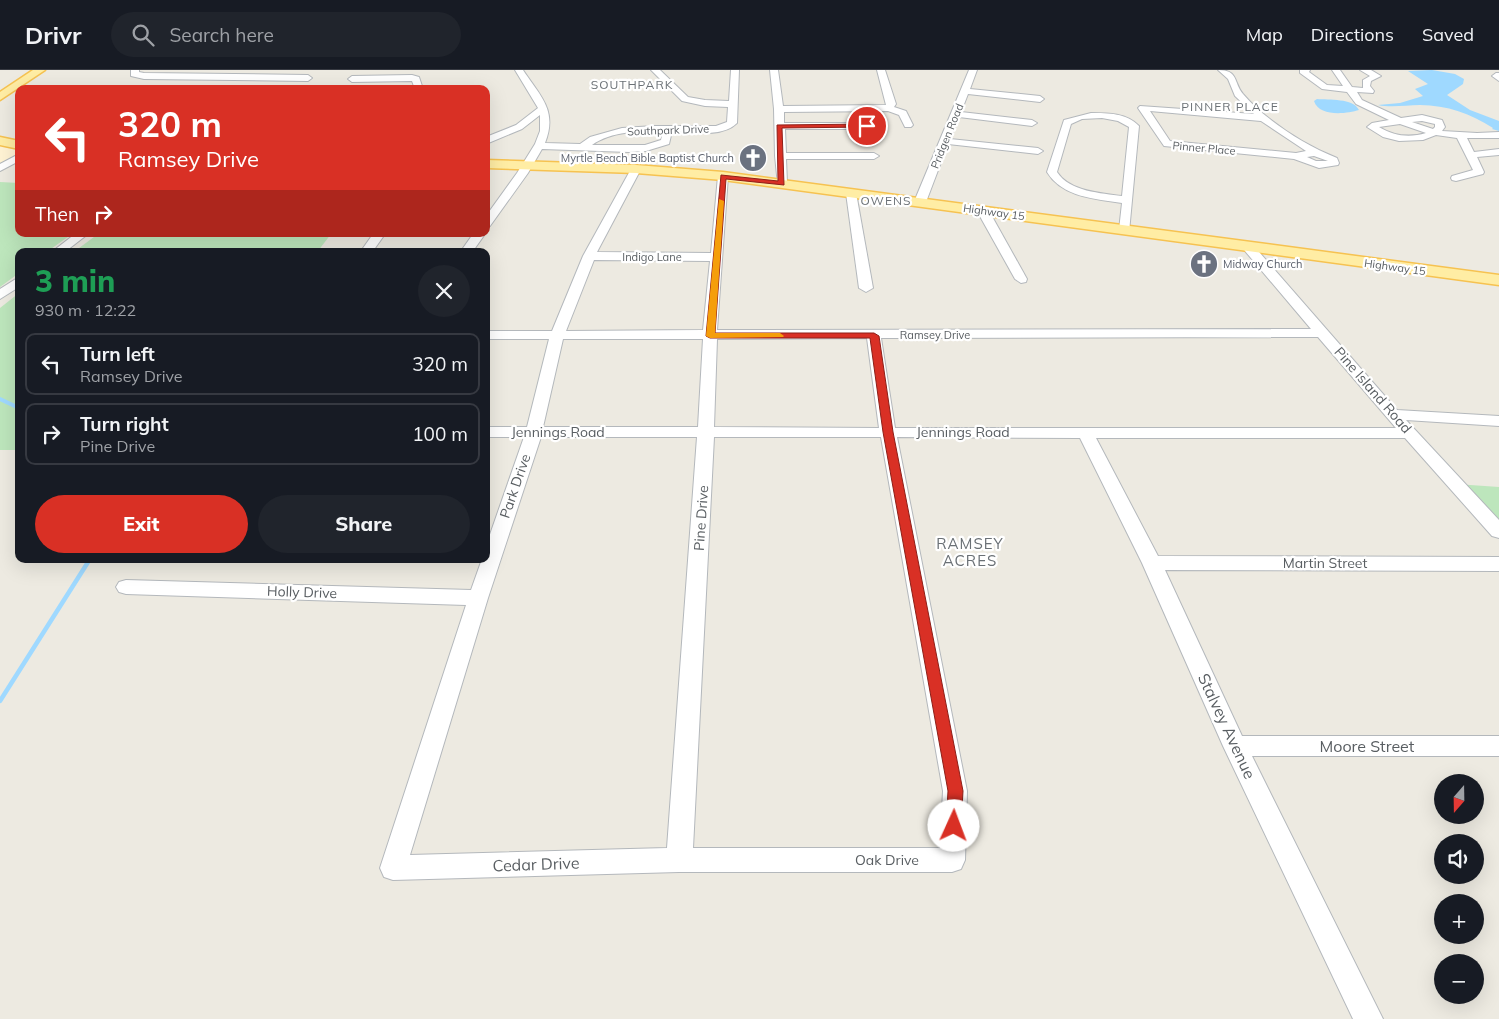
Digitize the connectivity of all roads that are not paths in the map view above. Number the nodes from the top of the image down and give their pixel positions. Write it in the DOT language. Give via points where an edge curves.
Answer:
graph roads {
  1 [pos="40,70"];
  2 [pos="135,70"];
  3 [pos="361,70"];
  4 [pos="519,70"];
  5 [pos="655,70"];
  6 [pos="735,70"];
  7 [pos="774,70"];
  8 [pos="882,70"];
  9 [pos="973,70"];
  10 [pos="1222,70"];
  11 [pos="1306,70"];
  12 [pos="1330,70"];
  13 [pos="1335,70"];
  14 [pos="1364,70"];
  15 [pos="217,77"];
  16 [pos="18,85"];
  17 [pos="206,85"];
  18 [pos="299,85"];
  19 [pos="418,85"];
  20 [pos="15,87"];
  21 [pos="1349,89"];
  22 [pos="965,91"];
  23 [pos="0,97"];
  24 [pos="1040,99"];
  25 [pos="734,104"];
  26 [pos="889,108"];
  27 [pos="542,109"];
  28 [pos="779,109"];
  29 [pos="824,109"];
  30 [pos="955,114"];
  31 [pos="1264,118"];
  32 [pos="1398,120"];
  33 [pos="1032,123"];
  34 [pos="779,126"];
  35 [pos="827,126"];
  36 [pos="867,126"];
  37 [pos="908,126"];
  38 [pos="668,130"];
  39 [pos="1437,132"];
  40 [pos="1499,135"];
  41 [pos="1461,136"];
  42 [pos="1477,136"];
  43 [pos="490,139"];
  44 [pos="0,141"];
  45 [pos="944,141"];
  46 [pos="15,143"];
  47 [pos="540,146"];
  48 [pos="584,146"];
  49 [pos="1038,151"];
  50 [pos="1499,152"];
  51 [pos="1315,153"];
  52 [pos="1470,155"];
  53 [pos="780,156"];
  54 [pos="874,156"];
  55 [pos="1296,156"];
  56 [pos="15,159"];
  57 [pos="490,164"];
  58 [pos="527,166"];
  59 [pos="0,168"];
  60 [pos="636,170"];
  61 [pos="723,176"];
  62 [pos="1456,178"];
  63 [pos="782,183"];
  64 [pos="851,193"];
  65 [pos="1128,200"];
  66 [pos="920,202"];
  67 [pos="983,211"];
  68 [pos="490,218"];
  69 [pos="1125,230"];
  70 [pos="78,237"];
  71 [pos="377,237"];
  72 [pos="478,237"];
  73 [pos="63,248"];
  74 [pos="369,248"];
  75 [pos="469,248"];
  76 [pos="1249,248"];
  77 [pos="588,256"];
  78 [pos="715,257"];
  79 [pos="1021,279"];
  80 [pos="1499,280"];
  81 [pos="15,284"];
  82 [pos="866,288"];
  83 [pos="0,295"];
  84 [pos="1324,333"];
  85 [pos="490,335"];
  86 [pos="557,335"];
  87 [pos="710,336"];
  88 [pos="874,336"];
  89 [pos="1392,414"];
  90 [pos="1499,422"];
  91 [pos="490,432"];
  92 [pos="534,432"];
  93 [pos="706,432"];
  94 [pos="888,432"];
  95 [pos="1085,432"];
  96 [pos="1410,433"];
  97 [pos="1499,532"];
  98 [pos="490,562"];
  99 [pos="490,563"];
  100 [pos="1152,563"];
  101 [pos="1499,564"];
  102 [pos="126,587"];
  103 [pos="478,598"];
  104 [pos="1236,746"];
  105 [pos="1499,746"];
  106 [pos="679,860"];
  107 [pos="393,868"];
  108 [pos="1368,1019"];
  1 -- 16 [label="main road"];
  2 -- 15 [label="street" via="134,74 144,76"];
  3 -- 19 [label="street" via="349,81 412,78"];
  4 -- 27 [label="street"];
  5 -- 25 [label="street" via="685,99"];
  6 -- 25 [label="street, Southpark Drive"];
  7 -- 28 [label="street"];
  8 -- 26 [label="street" via="892,104"];
  9 -- 22 [label="street, Pridgen Road"];
  10 -- 31 [label="street, Pinner Place" via="1232,78 1238,94"];
  11 -- 21 [label="street" via="1303,71 1324,87"];
  12 -- 13 [label="street"];
  13 -- 21 [label="street"];
  14 -- 21 [label="street" via="1377,76 1367,80 1366,86 1370,91"];
  15 -- 17 [label="street"];
  15 -- 18 [label="street" via="311,76"];
  20 -- 23 [label="main road"];
  21 -- 32 [label="street" via="1359,102"];
  22 -- 24 [label="street"];
  22 -- 30 [label="street, Pridgen Road"];
  25 -- 38 [label="street, Southpark Drive" via="732,123 726,127"];
  26 -- 29 [label="street"];
  26 -- 37 [label="street" via="904,113"];
  27 -- 43 [label="street" via="519,127"];
  27 -- 47 [label="street" via="547,123"];
  28 -- 29 [label="street"];
  28 -- 34 [label="street"];
  29 -- 35 [label="street"];
  30 -- 33 [label="street"];
  30 -- 45 [label="street, Pridgen Road"];
  31 -- 51 [label="street, Pinner Place"];
  31 -- 55 [label="street, Pinner Place" via="1142,108 1167,144"];
  32 -- 39 [label="street" via="1435,120 1439,122"];
  32 -- 39 [label="street" via="1372,127 1387,136 1404,139"];
  34 -- 35 [label="street"];
  34 -- 53 [label="street"];
  35 -- 36 [label="street"];
  38 -- 48 [label="street, Southpark Drive" via="608,134 591,139"];
  38 -- 48 [label="street" via="666,142 646,148"];
  39 -- 41 [label="street"];
  40 -- 42 [label="street"];
  41 -- 42 [label="street"];
  41 -- 52 [label="street"];
  42 -- 50 [label="street"];
  44 -- 46 [label="main road"];
  45 -- 49 [label="street"];
  45 -- 66 [label="street, Pridgen Road"];
  47 -- 48 [label="street"];
  47 -- 58 [label="street"];
  50 -- 52 [label="street"];
  51 -- 55 [label="street, Pinner Place"];
  51 -- 55 [label="street" via="1334,163 1316,164"];
  52 -- 62 [label="street" via="1479,172"];
  53 -- 54 [label="street"];
  53 -- 63 [label="street"];
  56 -- 59 [label="street"];
  57 -- 58 [label="main road, Highway 15"];
  58 -- 60 [label="main road, Highway 15"];
  58 -- 68 [label="street"];
  60 -- 61 [label="main road, Highway 15"];
  60 -- 77 [label="street, Park Drive"];
  61 -- 63 [label="main road, Highway 15"];
  61 -- 78 [label="street, Pine Drive"];
  63 -- 64 [label="main road, Highway 15"];
  64 -- 66 [label="main road, Highway 15"];
  64 -- 82 [label="street"];
  65 -- 65 [label="street" via="1080,192 1054,178 1052,172 1067,122 1078,117 1115,117 1134,126"];
  65 -- 69 [label="street"];
  66 -- 67 [label="main road, Highway 15"];
  67 -- 69 [label="main road, Highway 15"];
  67 -- 79 [label="street"];
  69 -- 76 [label="main road, Highway 15"];
  70 -- 73 [label="street"];
  71 -- 74 [label="street"];
  72 -- 75 [label="street"];
  76 -- 80 [label="main road, Highway 15"];
  76 -- 84 [label="street, Pine Island Road"];
  77 -- 78 [label="street, Indigo Lane"];
  77 -- 86 [label="street, Park Drive"];
  78 -- 87 [label="street, Pine Drive"];
  81 -- 83 [label="street"];
  84 -- 88 [label="street, Ramsey Drive"];
  84 -- 89 [label="street, Pine Island Road"];
  85 -- 86 [label="street, Ramsey Drive"];
  86 -- 87 [label="street, Ramsey Drive"];
  86 -- 92 [label="street, Park Drive"];
  87 -- 88 [label="street, Ramsey Drive"];
  87 -- 93 [label="street, Pine Drive"];
  88 -- 94 [label="street, Oak Drive"];
  89 -- 90 [label="street"];
  89 -- 96 [label="street, Pine Island Road"];
  91 -- 92 [label="street, Jennings Road"];
  92 -- 93 [label="street, Jennings Road"];
  92 -- 98 [label="street, Park Drive"];
  93 -- 94 [label="street, Jennings Road"];
  93 -- 106 [label="street, Pine Drive"];
  94 -- 95 [label="street, Jennings Road"];
  94 -- 106 [label="street, Oak Drive" via="955,791 952,860"];
  95 -- 96 [label="street, Jennings Road"];
  95 -- 100 [label="street, Stalvey Avenue"];
  96 -- 97 [label="street, Pine Island Road"];
  99 -- 103 [label="street, Park Drive"];
  100 -- 101 [label="street, Martin Street"];
  100 -- 104 [label="street, Stalvey Avenue"];
  102 -- 103 [label="street, Holly Drive"];
  103 -- 107 [label="street, Park Drive"];
  104 -- 105 [label="street, Moore Street"];
  104 -- 108 [label="street, Stalvey Avenue"];
  106 -- 107 [label="street, Cedar Drive"];
}
